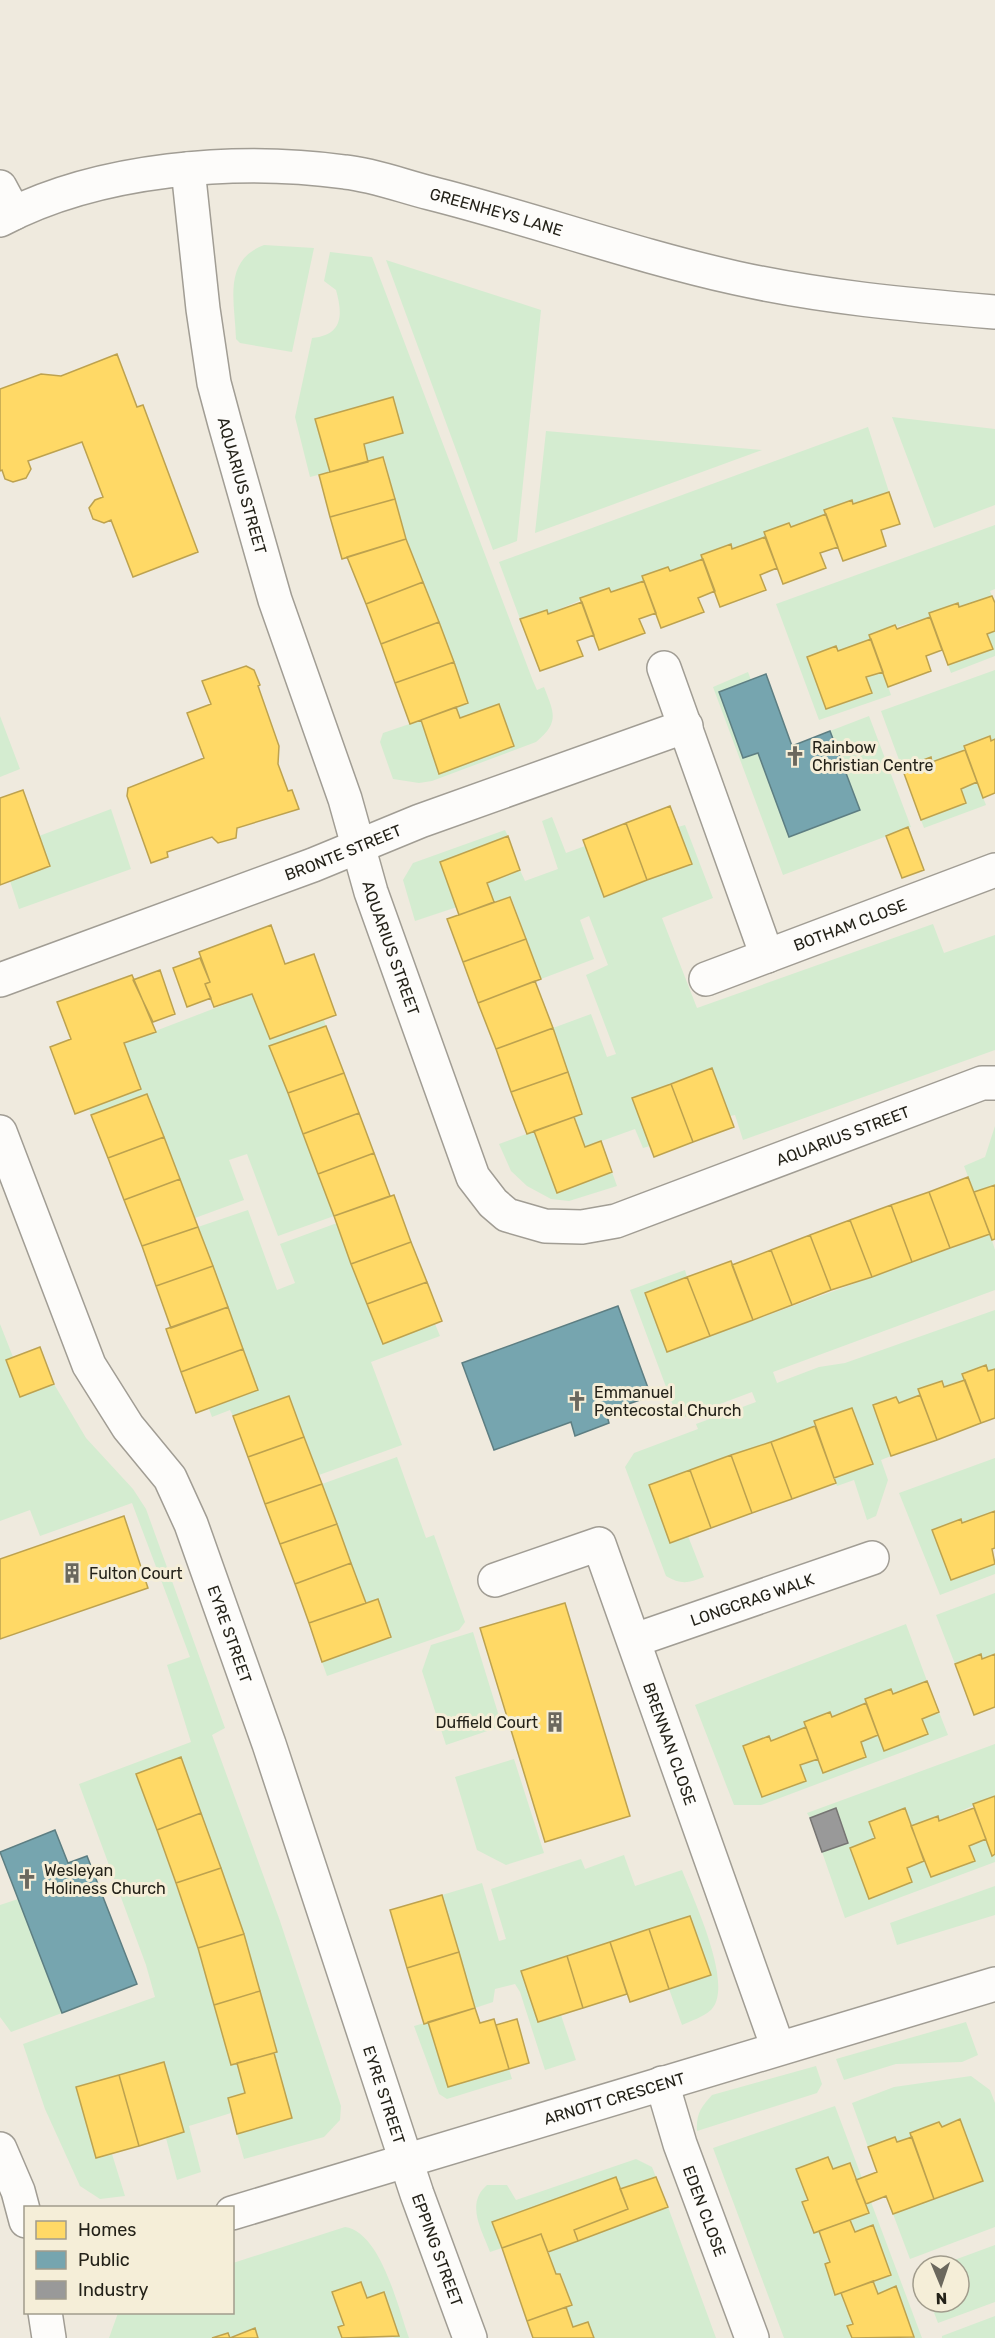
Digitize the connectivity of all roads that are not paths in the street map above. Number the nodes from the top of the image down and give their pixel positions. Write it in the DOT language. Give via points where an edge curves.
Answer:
graph roads {
  1 [pos="188,169"];
  2 [pos="5,207"];
  3 [pos="995,312"];
  4 [pos="664,668"];
  5 [pos="686,726"];
  6 [pos="360,846"];
  7 [pos="995,870"];
  8 [pos="767,956"];
  9 [pos="706,979"];
  10 [pos="0,980"];
  11 [pos="995,1083"];
  12 [pos="0,1132"];
  13 [pos="872,1558"];
  14 [pos="495,1580"];
  15 [pos="635,1640"];
  16 [pos="995,1984"];
  17 [pos="778,2048"];
  18 [pos="662,2083"];
  19 [pos="0,2149"];
  20 [pos="406,2162"];
  21 [pos="234,2212"];
  22 [pos="24,2214"];
  23 [pos="45,2314"];
  24 [pos="49,2338"];
  25 [pos="470,2338"];
  26 [pos="752,2338"];
  1 -- 2 [label="street, GREENHEYS LANE" via="106,182"];
  1 -- 3 [label="street, GREENHEYS LANE" via="347,172 735,278 828,296"];
  1 -- 6 [label="street, AQUARIUS STREET" via="214,383 275,600"];
  4 -- 5 [label="street"];
  5 -- 6 [label="street, BRONTE STREET"];
  5 -- 8 [label="street"];
  6 -- 10 [label="street, BRONTE STREET"];
  6 -- 11 [label="street, AQUARIUS STREET" via="371,892 473,1177 507,1215 545,1226 582,1227 616,1221 982,1083"];
  7 -- 8 [label="street, BOTHAM CLOSE"];
  8 -- 9 [label="street, BOTHAM CLOSE"];
  12 -- 20 [label="street, EYRE STREET" via="89,1365 128,1427 170,1478 191,1524 269,1744"];
  13 -- 15 [label="street, LONGCRAG WALK"];
  14 -- 15 [label="street, BRENNAN CLOSE" via="599,1544"];
  15 -- 17 [label="street, BRENNAN CLOSE"];
  16 -- 17 [label="street, ARNOTT CRESCENT"];
  17 -- 18 [label="street, ARNOTT CRESCENT"];
  18 -- 20 [label="street, ARNOTT CRESCENT"];
  18 -- 26 [label="street, EDEN CLOSE" via="680,2144"];
  19 -- 22 [label="street"];
  20 -- 21 [label="street, ARNOTT CRESCENT"];
  20 -- 25 [label="street, EPPING STREET"];
  23 -- 24 [label="street"];
}
